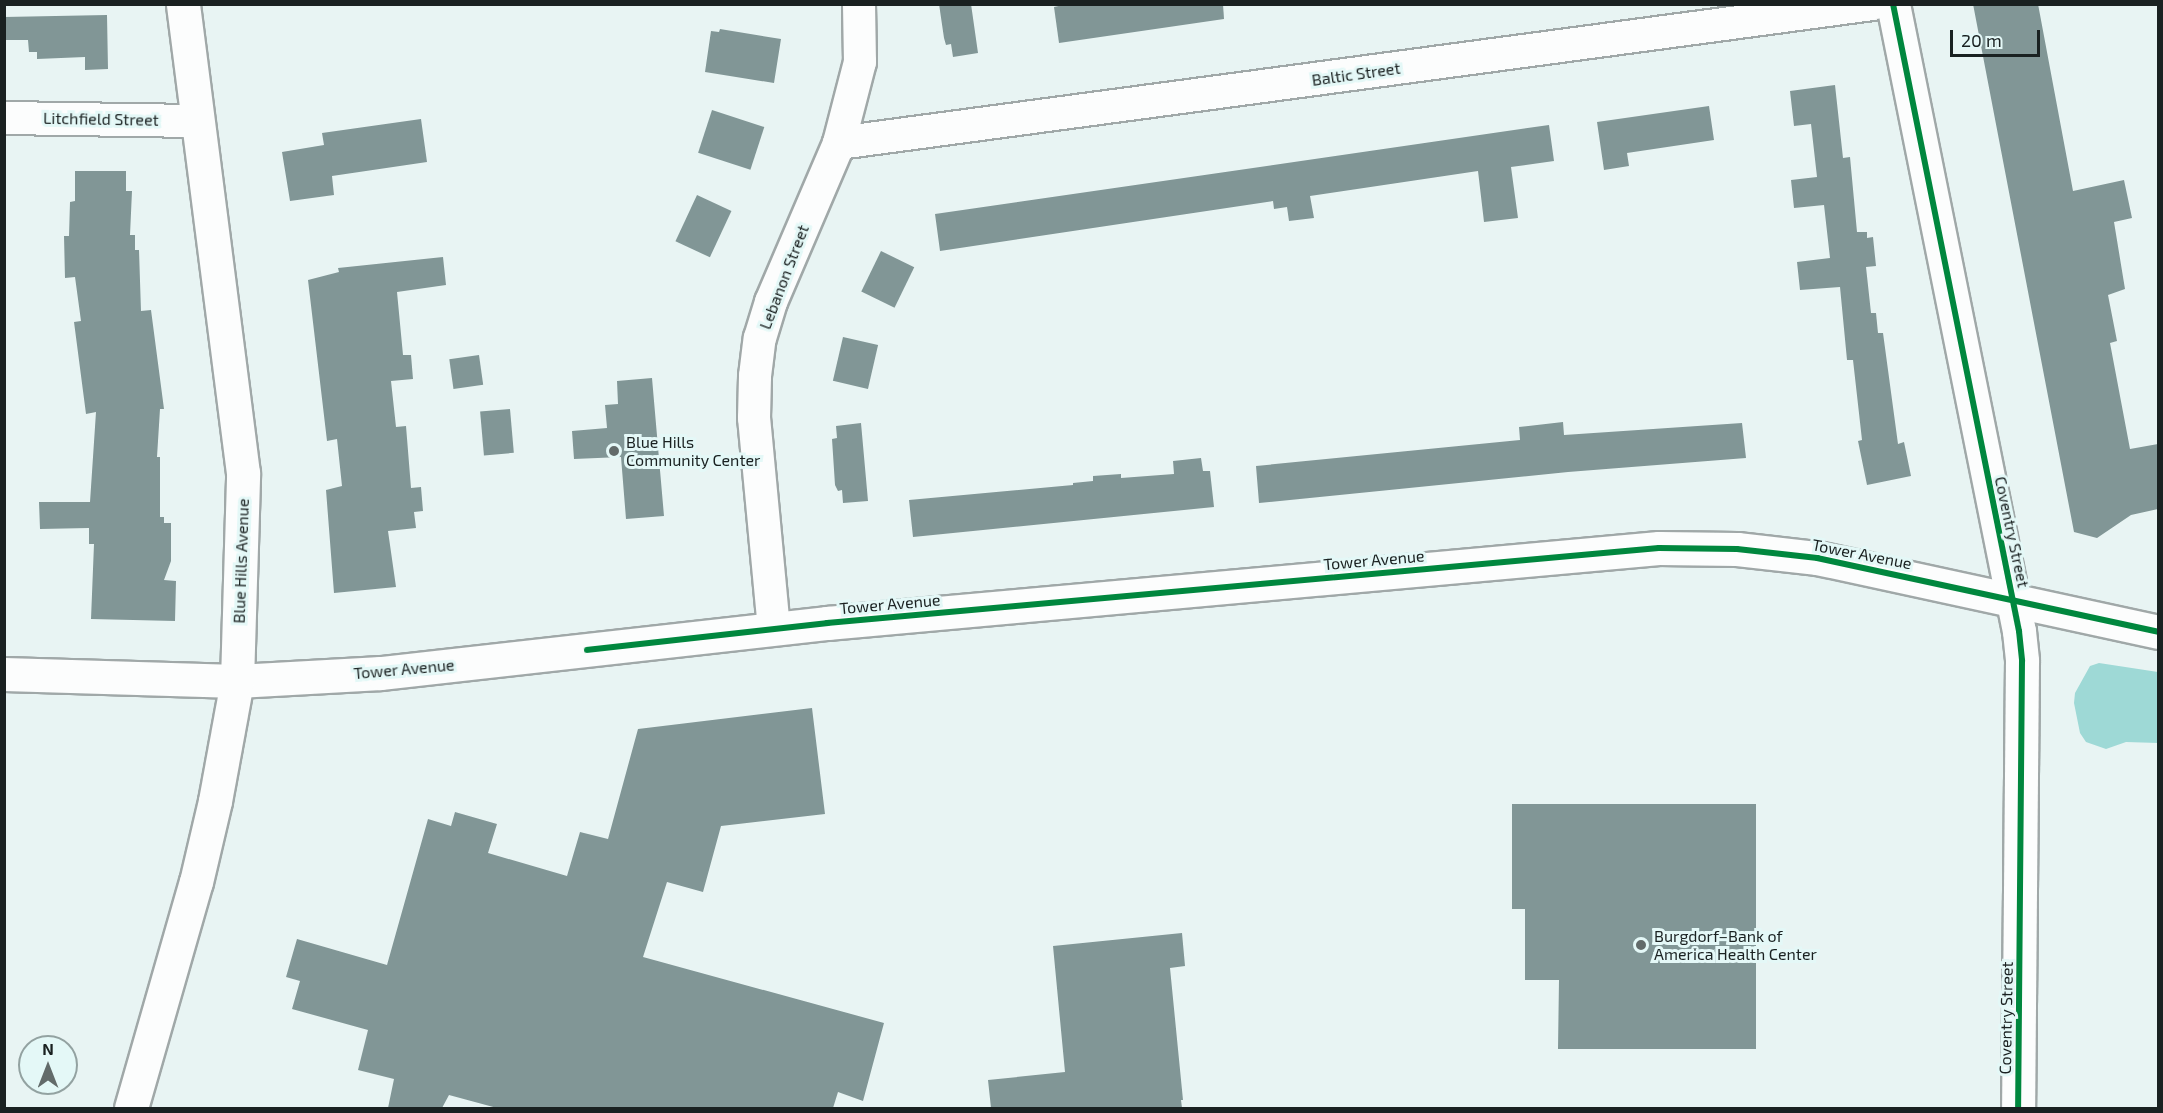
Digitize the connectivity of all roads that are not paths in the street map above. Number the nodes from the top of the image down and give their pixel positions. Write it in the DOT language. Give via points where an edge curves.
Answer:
graph roads {
  1 [pos="183,4"];
  2 [pos="859,4"];
  3 [pos="1873,4"];
  4 [pos="1893,4"];
  5 [pos="4,118"];
  6 [pos="198,121"];
  7 [pos="839,143"];
  8 [pos="2012,598"];
  9 [pos="774,629"];
  10 [pos="2158,632"];
  11 [pos="4,674"];
  12 [pos="237,681"];
  13 [pos="131,1108"];
  14 [pos="2018,1108"];
  1 -- 6 [label="main road, Blue Hills Avenue"];
  2 -- 7 [label="street, Lebanon Street" via="860,62"];
  3 -- 7 [label="street, Baltic Street"];
  4 -- 8 [label="main road, Coventry Street"];
  5 -- 6 [label="street, Litchfield Street"];
  6 -- 12 [label="main road, Blue Hills Avenue" via="243,473"];
  7 -- 9 [label="street, Lebanon Street" via="771,302 754,376 754,418"];
  8 -- 9 [label="main road, Tower Avenue" via="1817,558 1737,549 1659,548"];
  8 -- 10 [label="main road, Tower Avenue"];
  8 -- 14 [label="main road, Coventry Street" via="2022,661 2023,698"];
  9 -- 12 [label="main road, Tower Avenue" via="381,673"];
  11 -- 12 [label="main road, Tower Avenue"];
  12 -- 13 [label="main road, Blue Hills Avenue" via="216,801 196,882"];
}
